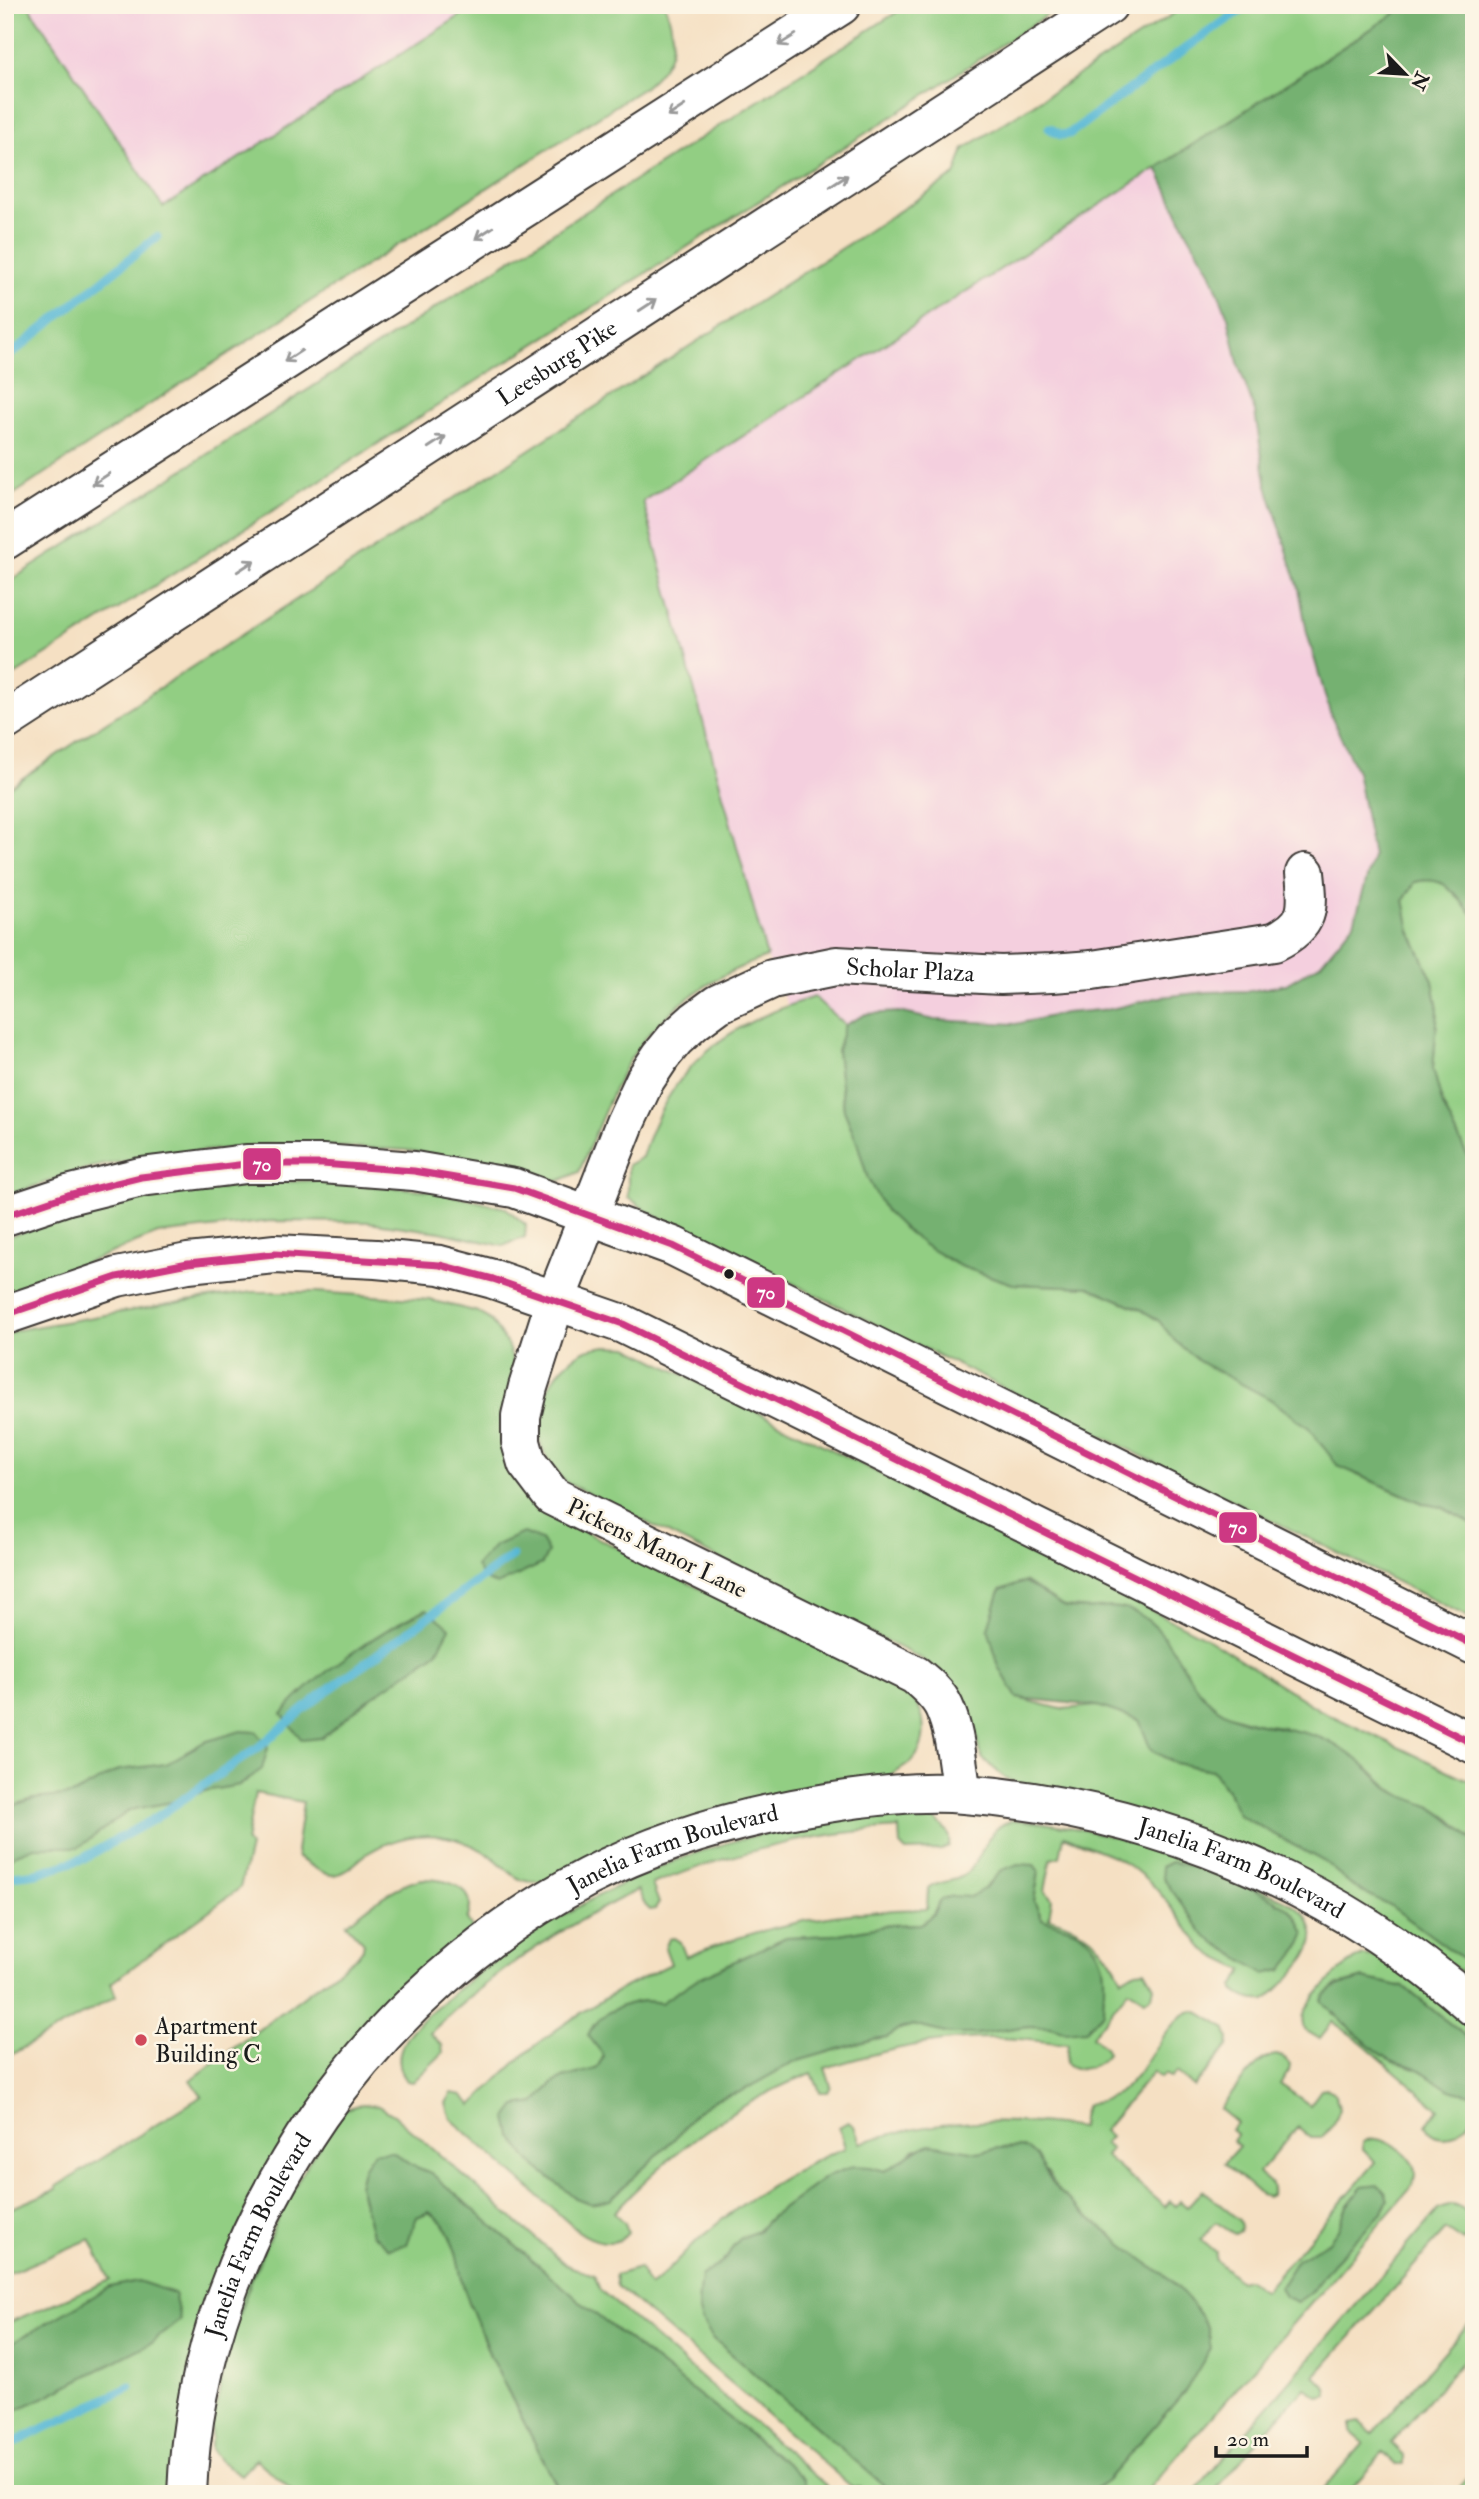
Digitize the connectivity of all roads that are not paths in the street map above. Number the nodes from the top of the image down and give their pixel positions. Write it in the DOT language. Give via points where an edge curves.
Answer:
graph roads {
  1 [pos="841,5"];
  2 [pos="1108,5"];
  3 [pos="5,540"];
  4 [pos="189,604"];
  5 [pos="5,721"];
  6 [pos="5,745"];
  7 [pos="1305,873"];
  8 [pos="588,1213"];
  9 [pos="5,1216"];
  10 [pos="556,1299"];
  11 [pos="5,1315"];
  12 [pos="1474,1645"];
  13 [pos="1474,1744"];
  14 [pos="962,1793"];
  15 [pos="1474,2007"];
  16 [pos="187,2494"];
  1 -- 3 [label="main road, one-way"];
  4 -- 2 [label="main road, Leesburg Pike, one-way"];
  4 -- 5 [label="main road, Leesburg Pike"];
  4 -- 6 [label="main road"];
  7 -- 8 [label="main road, Scholar Plaza" via="1307,913 1289,935 1274,943 1039,974 836,966 772,979 744,991 695,1021 661,1056 625,1123"];
  8 -- 9 [label="main road" via="514,1188 414,1171 246,1164 141,1177"];
  8 -- 10 [label="main road, Pickens Manor Lane"];
  8 -- 12 [label="main road" via="673,1246"];
  10 -- 11 [label="main road" via="439,1265 275,1254 188,1263 117,1277"];
  10 -- 13 [label="main road" via="624,1324"];
  10 -- 14 [label="main road, Pickens Manor Lane" via="521,1416 521,1442 540,1483 552,1496 915,1675 944,1706"];
  14 -- 15 [label="main road, Janelia Farm Boulevard" via="1111,1817 1219,1851 1289,1882 1358,1921"];
  14 -- 16 [label="main road, Janelia Farm Boulevard" via="861,1798 785,1810 657,1847 588,1877 518,1920 413,2003 359,2062 297,2147 245,2249 219,2312 202,2375 188,2454"];
}
